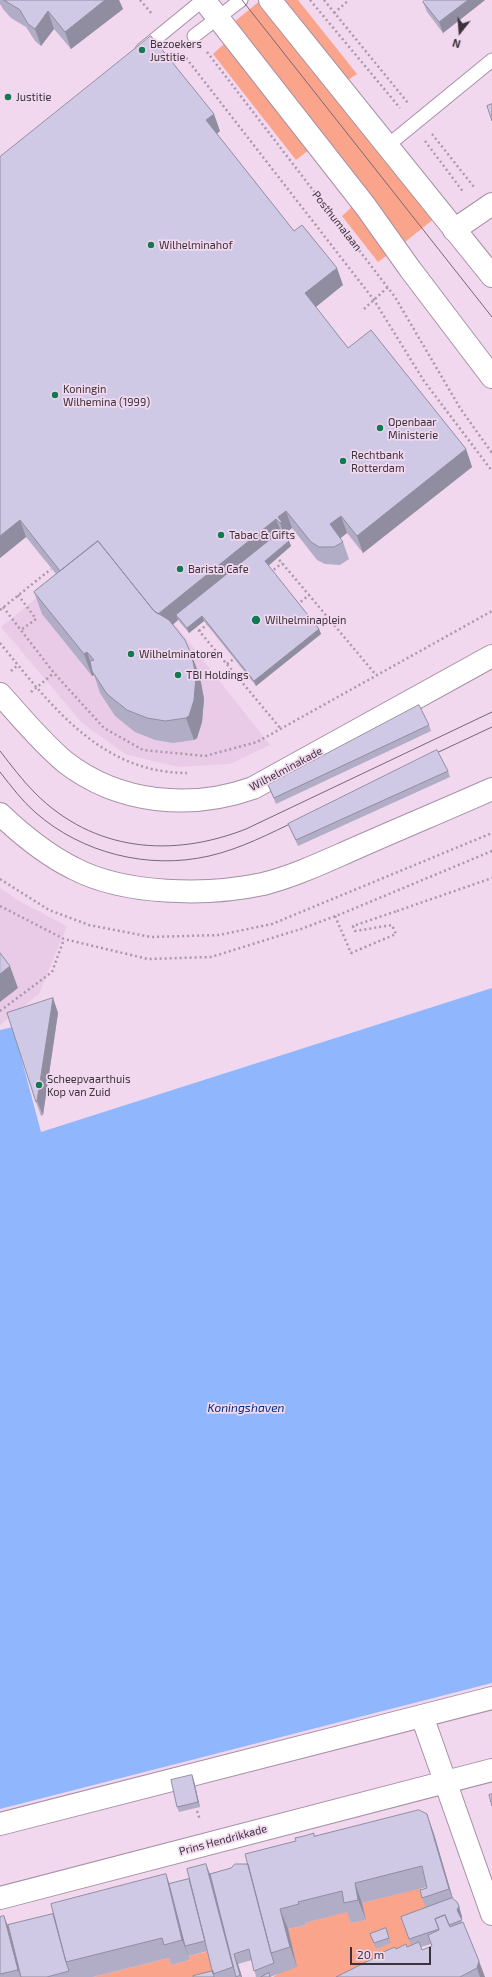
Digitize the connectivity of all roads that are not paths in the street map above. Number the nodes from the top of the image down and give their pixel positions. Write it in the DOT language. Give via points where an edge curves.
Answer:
graph roads {
  1 [pos="204,0"];
  2 [pos="241,0"];
  3 [pos="270,0"];
  4 [pos="218,18"];
  5 [pos="194,36"];
  6 [pos="142,50"];
  7 [pos="492,60"];
  8 [pos="387,146"];
  9 [pos="492,204"];
  10 [pos="454,230"];
  11 [pos="492,276"];
  12 [pos="492,377"];
  13 [pos="492,656"];
  14 [pos="0,694"];
  15 [pos="492,789"];
  16 [pos="0,814"];
  17 [pos="492,1698"];
  18 [pos="422,1716"];
  19 [pos="492,1770"];
  20 [pos="445,1782"];
  21 [pos="0,1824"];
  22 [pos="0,1898"];
  23 [pos="492,1914"];
  1 -- 4 [label="main road"];
  1 -- 6 [label="lane"];
  2 -- 4 [label="lane"];
  3 -- 8 [label="main road"];
  4 -- 5 [label="lane"];
  4 -- 12 [label="main road" via="366,207"];
  7 -- 8 [label="lane"];
  8 -- 10 [label="main road"];
  9 -- 10 [label="main road"];
  10 -- 11 [label="main road"];
  13 -- 14 [label="main road, Wilhelminakade" via="253,788 200,800 170,801 150,798 110,787 90,778 54,752"];
  15 -- 16 [label="main road" via="278,879 236,888 196,892 140,887 86,874 36,846"];
  17 -- 18 [label="main road"];
  18 -- 20 [label="main road"];
  18 -- 21 [label="main road"];
  19 -- 20 [label="main road, Prins Hendrikkade"];
  20 -- 22 [label="main road, Prins Hendrikkade"];
  20 -- 23 [label="main road"];
}
